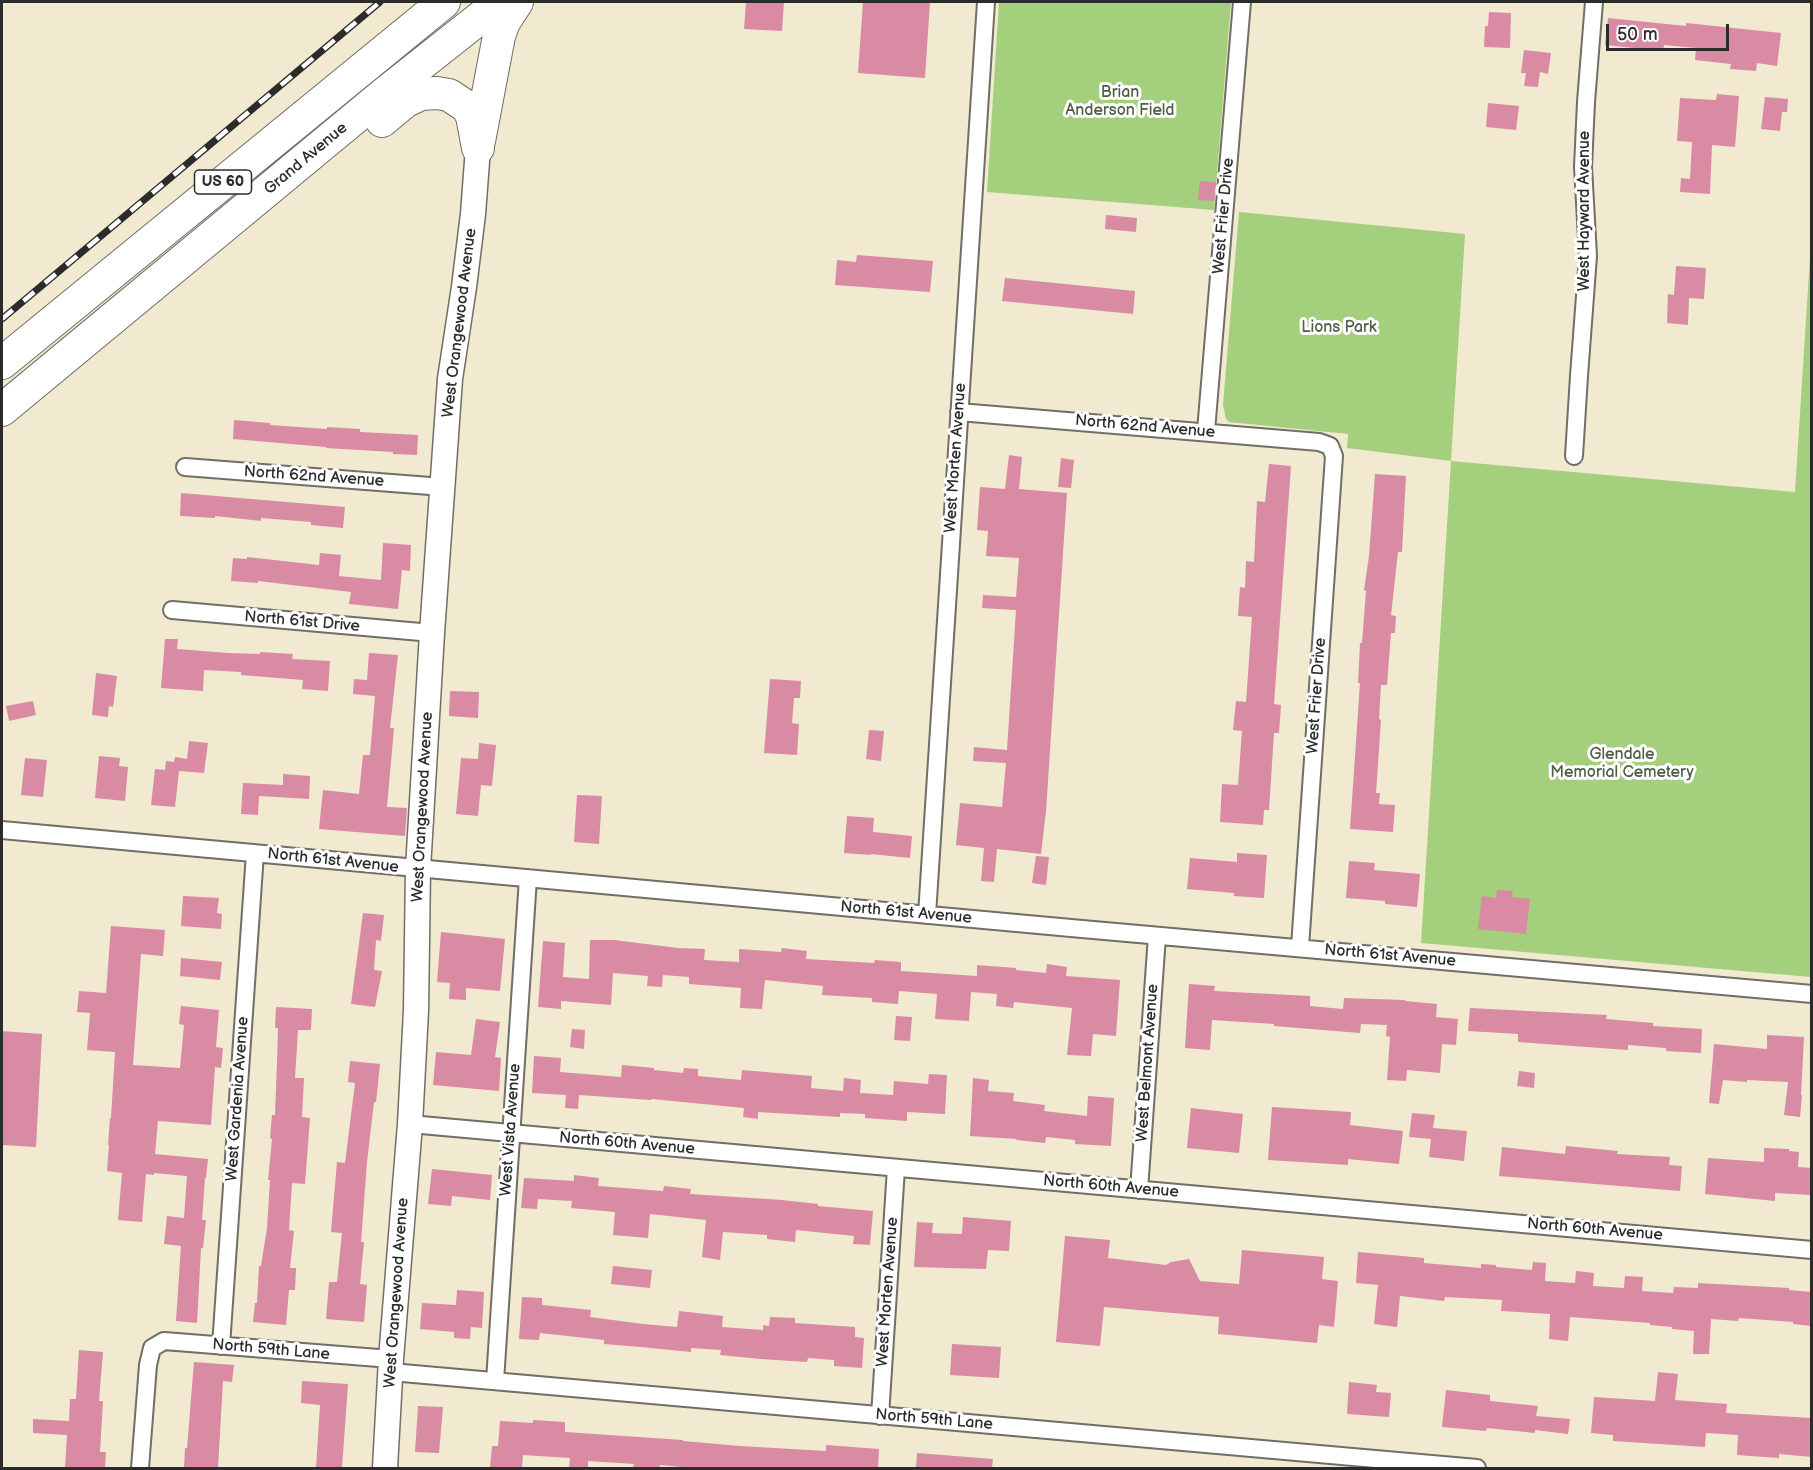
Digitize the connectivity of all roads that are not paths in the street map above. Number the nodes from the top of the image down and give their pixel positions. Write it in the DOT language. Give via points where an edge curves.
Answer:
graph roads {
  1 [pos="444,2"];
  2 [pos="472,2"];
  3 [pos="500,2"];
  4 [pos="517,2"];
  5 [pos="986,2"];
  6 [pos="1242,2"];
  7 [pos="1593,2"];
  8 [pos="385,93"];
  9 [pos="478,148"];
  10 [pos="208,241"];
  11 [pos="2,363"];
  12 [pos="2,410"];
  13 [pos="959,412"];
  14 [pos="1206,431"];
  15 [pos="1330,446"];
  16 [pos="1574,456"];
  17 [pos="185,467"];
  18 [pos="442,487"];
  19 [pos="172,610"];
  20 [pos="432,633"];
  21 [pos="2,830"];
  22 [pos="255,853"];
  23 [pos="418,869"];
  24 [pos="528,878"];
  25 [pos="927,915"];
  26 [pos="1156,936"];
  27 [pos="1300,947"];
  28 [pos="1812,994"];
  29 [pos="410,1124"];
  30 [pos="510,1134"];
  31 [pos="896,1168"];
  32 [pos="1139,1190"];
  33 [pos="1812,1250"];
  34 [pos="221,1346"];
  35 [pos="391,1365"];
  36 [pos="495,1382"];
  37 [pos="880,1416"];
  38 [pos="140,1468"];
  39 [pos="385,1468"];
  40 [pos="1477,1468"];
  1 -- 11 [label="highway, Grand Avenue / US 60"];
  2 -- 8 [label="highway" via="455,21 403,62"];
  3 -- 8 [label="highway, Grand Avenue / US 60"];
  4 -- 9 [label="highway" via="499,36"];
  5 -- 13 [label="street, West Morten Avenue"];
  6 -- 14 [label="street, West Frier Drive"];
  7 -- 16 [label="street, West Hayward Avenue" via="1583,167 1588,256"];
  8 -- 10 [label="highway, Grand Avenue / US 60"];
  9 -- 10 [label="highway" via="468,107 448,95 421,94 406,101 252,227"];
  9 -- 18 [label="street, West Orangewood Avenue" via="450,379"];
  10 -- 12 [label="highway, Grand Avenue / US 60"];
  13 -- 14 [label="street, North 62nd Avenue"];
  13 -- 25 [label="street, West Morten Avenue"];
  14 -- 15 [label="street, North 62nd Avenue"];
  15 -- 27 [label="street, West Frier Drive" via="1334,456"];
  17 -- 18 [label="street, North 62nd Avenue"];
  18 -- 20 [label="street, West Orangewood Avenue"];
  19 -- 20 [label="street, North 61st Drive"];
  20 -- 23 [label="street, West Orangewood Avenue"];
  21 -- 22 [label="street, North 61st Avenue"];
  22 -- 23 [label="street, North 61st Avenue"];
  22 -- 34 [label="street, West Gardenia Avenue"];
  23 -- 24 [label="street, North 61st Avenue"];
  23 -- 29 [label="street, West Orangewood Avenue"];
  24 -- 25 [label="street, North 61st Avenue"];
  24 -- 30 [label="street, West Vista Avenue"];
  25 -- 26 [label="street, North 61st Avenue"];
  26 -- 27 [label="street, North 61st Avenue"];
  26 -- 32 [label="street, West Belmont Avenue"];
  27 -- 28 [label="street, North 61st Avenue"];
  29 -- 30 [label="street, North 60th Avenue"];
  29 -- 35 [label="street, West Orangewood Avenue"];
  30 -- 31 [label="street, North 60th Avenue"];
  30 -- 36 [label="street, West Vista Avenue"];
  31 -- 32 [label="street, North 60th Avenue"];
  31 -- 37 [label="street, West Morten Avenue"];
  32 -- 33 [label="street, North 60th Avenue"];
  34 -- 35 [label="street, North 59th Lane"];
  34 -- 38 [label="street, North 59th Lane" via="164,1341 152,1348"];
  35 -- 36 [label="street, North 59th Lane"];
  35 -- 39 [label="street, West Orangewood Avenue"];
  36 -- 37 [label="street, North 59th Lane"];
  37 -- 40 [label="street, North 59th Lane"];
}
